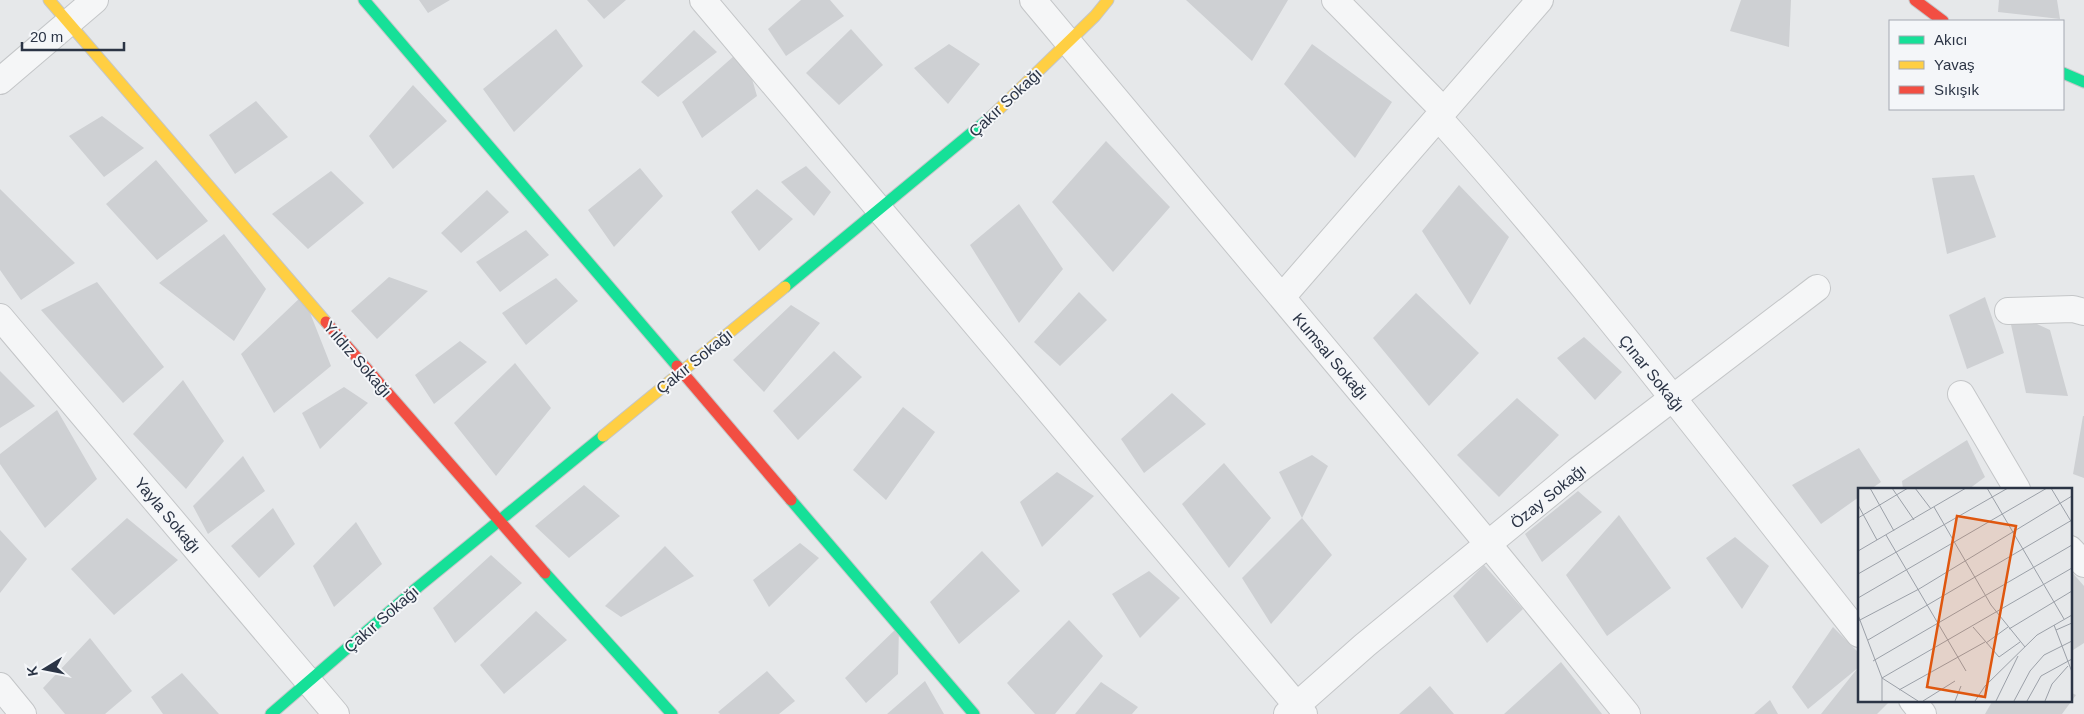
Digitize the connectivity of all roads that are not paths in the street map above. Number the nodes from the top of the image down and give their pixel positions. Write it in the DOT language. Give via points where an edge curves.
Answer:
graph roads {
  1 [pos="49,0"];
  2 [pos="95,0"];
  3 [pos="364,0"];
  4 [pos="703,0"];
  5 [pos="1033,0"];
  6 [pos="1108,0"];
  7 [pos="1335,0"];
  8 [pos="1540,0"];
  9 [pos="1914,0"];
  10 [pos="1942,20"];
  11 [pos="68,23"];
  12 [pos="1069,41"];
  13 [pos="2064,73"];
  14 [pos="0,81"];
  15 [pos="2084,82"];
  16 [pos="1441,114"];
  17 [pos="880,209"];
  18 [pos="1817,288"];
  19 [pos="1282,297"];
  20 [pos="2008,311"];
  21 [pos="2084,312"];
  22 [pos="0,317"];
  23 [pos="682,371"];
  24 [pos="1961,394"];
  25 [pos="1673,398"];
  26 [pos="2016,488"];
  27 [pos="498,521"];
  28 [pos="1488,544"];
  29 [pos="2072,551"];
  30 [pos="2084,564"];
  31 [pos="1858,633"];
  32 [pos="308,682"];
  33 [pos="0,686"];
  34 [pos="1914,702"];
  35 [pos="1296,711"];
  36 [pos="23,714"];
  37 [pos="271,714"];
  38 [pos="336,714"];
  39 [pos="672,714"];
  40 [pos="974,714"];
  41 [pos="1627,714"];
  42 [pos="1923,714"];
  1 -- 11 [label="street, Yıldız Sokağı"];
  2 -- 11 [label="street"];
  3 -- 23 [label="street"];
  4 -- 17 [label="street"];
  5 -- 12 [label="street, Kumsal Sokağı"];
  6 -- 12 [label="street, Çakır Sokağı"];
  7 -- 16 [label="street, Çınar Sokağı"];
  8 -- 16 [label="street"];
  9 -- 10 [label="street"];
  11 -- 14 [label="street"];
  11 -- 27 [label="street, Yıldız Sokağı"];
  12 -- 17 [label="street, Çakır Sokağı" via="982,125"];
  12 -- 19 [label="street, Kumsal Sokağı"];
  13 -- 15 [label="street"];
  16 -- 19 [label="street"];
  16 -- 25 [label="street, Çınar Sokağı"];
  17 -- 23 [label="street, Çakır Sokağı"];
  17 -- 35 [label="street"];
  18 -- 25 [label="street, Özay Sokağı"];
  19 -- 28 [label="street, Kumsal Sokağı"];
  20 -- 21 [label="street" via="2073,309"];
  22 -- 32 [label="street, Yayla Sokağı"];
  23 -- 27 [label="street, Çakır Sokağı"];
  23 -- 40 [label="street"];
  24 -- 26 [label="street"];
  25 -- 28 [label="street, Özay Sokağı"];
  25 -- 31 [label="street, Çınar Sokağı"];
  27 -- 32 [label="street, Çakır Sokağı"];
  27 -- 39 [label="street, Yıldız Sokağı"];
  28 -- 35 [label="street, Özay Sokağı" via="1365,645"];
  28 -- 41 [label="street, Kumsal Sokağı"];
  29 -- 30 [label="street"];
  32 -- 37 [label="street, Çakır Sokağı"];
  32 -- 38 [label="street, Yayla Sokağı"];
  33 -- 36 [label="street"];
  34 -- 42 [label="street"];
}
